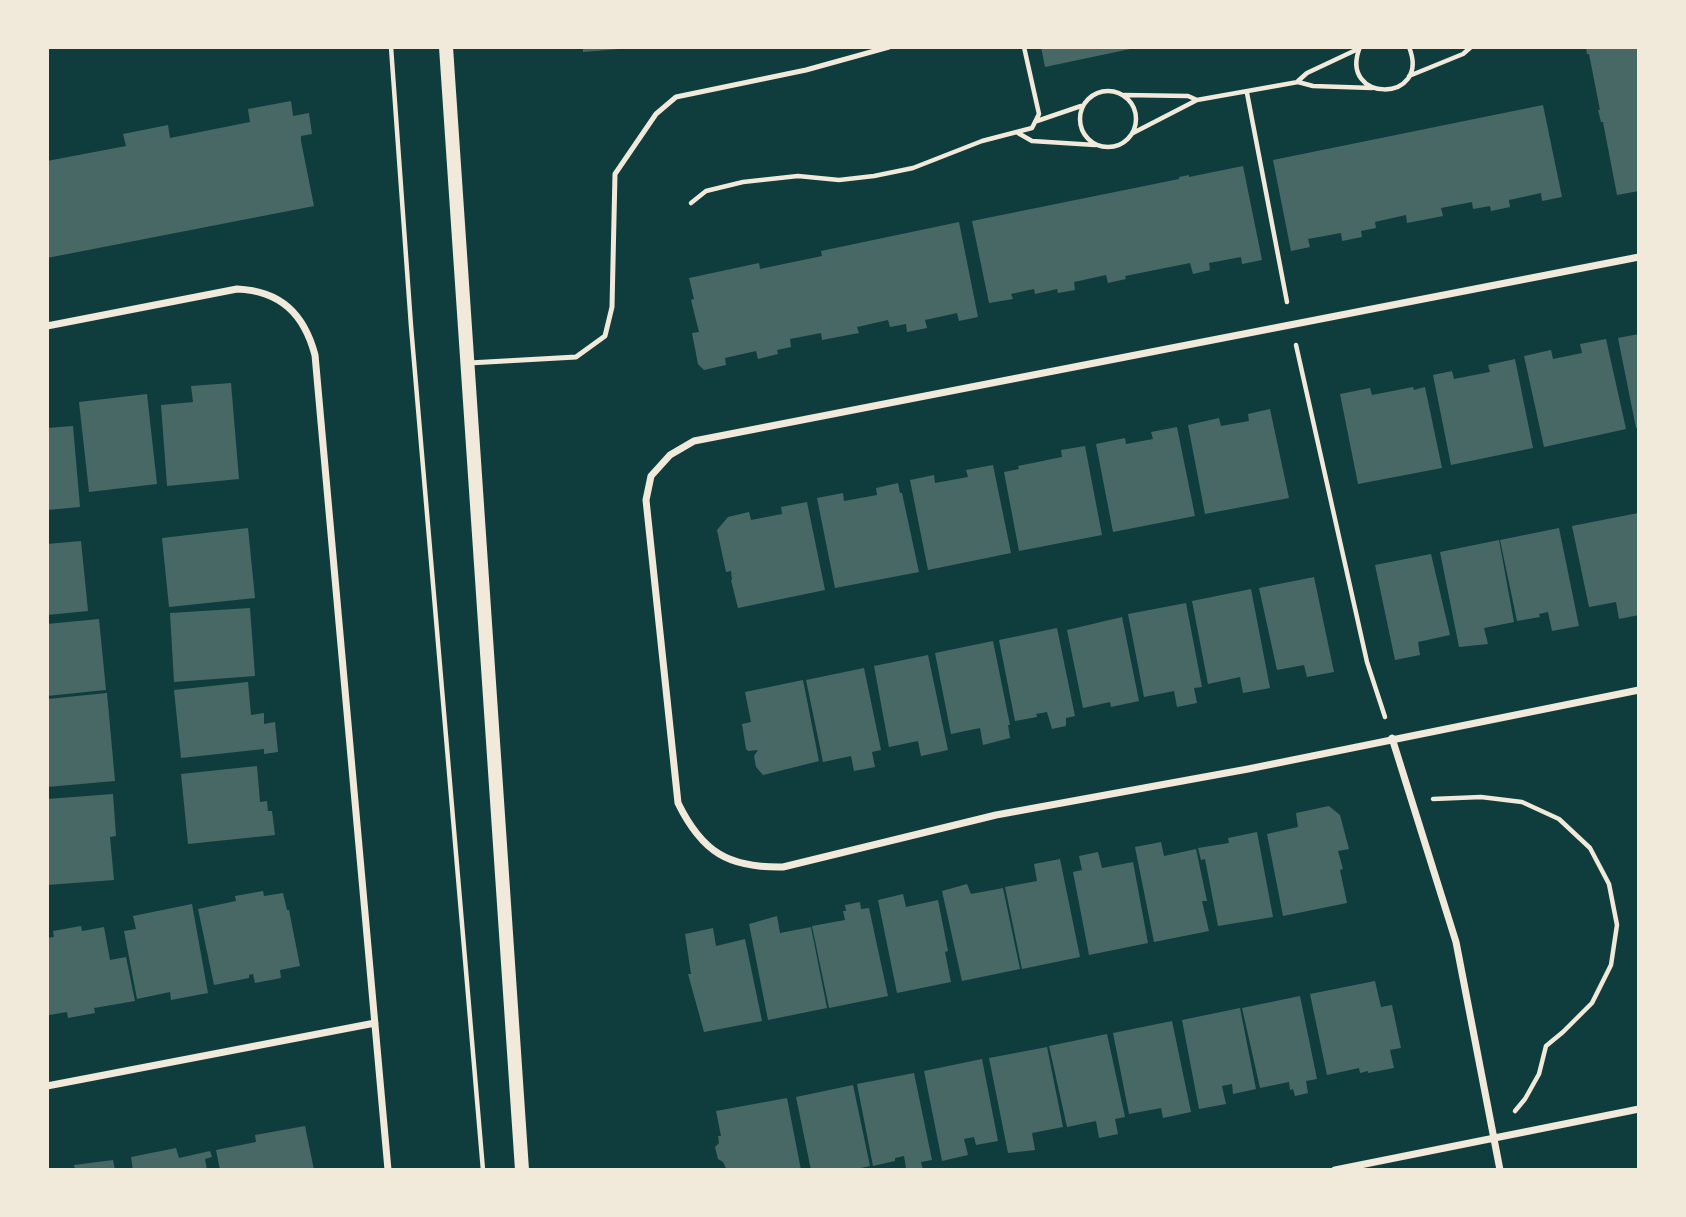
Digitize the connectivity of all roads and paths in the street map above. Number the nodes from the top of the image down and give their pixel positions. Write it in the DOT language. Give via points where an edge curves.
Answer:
graph roads {
  1 [pos="391,47"];
  2 [pos="446,47"];
  3 [pos="889,47"];
  4 [pos="1024,47"];
  5 [pos="1409,47"];
  6 [pos="1471,47"];
  7 [pos="1359,48"];
  8 [pos="1409,76"];
  9 [pos="1298,82"];
  10 [pos="1372,88"];
  11 [pos="1247,93"];
  12 [pos="1124,95"];
  13 [pos="1198,100"];
  14 [pos="1082,106"];
  15 [pos="1036,121"];
  16 [pos="1017,132"];
  17 [pos="1133,133"];
  18 [pos="1095,145"];
  19 [pos="691,203"];
  20 [pos="1639,257"];
  21 [pos="1291,325"];
  22 [pos="47,326"];
  23 [pos="467,363"];
  24 [pos="1639,690"];
  25 [pos="1392,738"];
  26 [pos="1411,800"];
  27 [pos="375,1023"];
  28 [pos="47,1086"];
  29 [pos="1639,1109"];
  30 [pos="1492,1137"];
  31 [pos="388,1170"];
  32 [pos="483,1170"];
  33 [pos="522,1170"];
  34 [pos="1335,1170"];
  35 [pos="1500,1170"];
  1 -- 32 [label="path"];
  2 -- 23 [label="main road"];
  3 -- 23 [label="lane" via="676,97 656,114 615,174 612,307 605,336 576,357"];
  4 -- 15 [label="path" via="1040,114"];
  5 -- 8 [label="path"];
  6 -- 8 [label="path"];
  7 -- 9 [label="path"];
  7 -- 10 [label="path" via="1357,72"];
  8 -- 10 [label="path" via="1393,90"];
  9 -- 10 [label="path"];
  9 -- 11 [label="path"];
  11 -- 13 [label="path"];
  11 -- 21 [label="path"];
  12 -- 13 [label="path"];
  12 -- 14 [label="path" via="1101,91"];
  12 -- 17 [label="path" via="1136,113"];
  13 -- 17 [label="path"];
  14 -- 15 [label="path"];
  14 -- 18 [label="path" via="1080,128"];
  15 -- 16 [label="path" via="1032,128"];
  16 -- 18 [label="path" via="1032,141"];
  16 -- 19 [label="path" via="874,177 798,176 744,182 706,191"];
  17 -- 18 [label="path" via="1117,147"];
  20 -- 21 [label="street"];
  21 -- 25 [label="path" via="1367,662"];
  21 -- 25 [label="street" via="695,441 670,455 650,476 646,500 678,803 690,827 708,847 731,861 783,867 996,815"];
  22 -- 27 [label="street" via="237,289 278,299 306,328 315,355"];
  23 -- 33 [label="main road"];
  24 -- 25 [label="street"];
  25 -- 26 [label="street"];
  26 -- 30 [label="street" via="1456,942"];
  26 -- 30 [label="path" via="1481,797 1522,802 1559,819 1590,848 1609,884 1617,925 1611,965 1592,1003 1546,1046 1539,1074 1525,1099"];
  27 -- 28 [label="street"];
  27 -- 31 [label="street"];
  29 -- 30 [label="street"];
  30 -- 34 [label="street"];
  30 -- 35 [label="street"];
}
